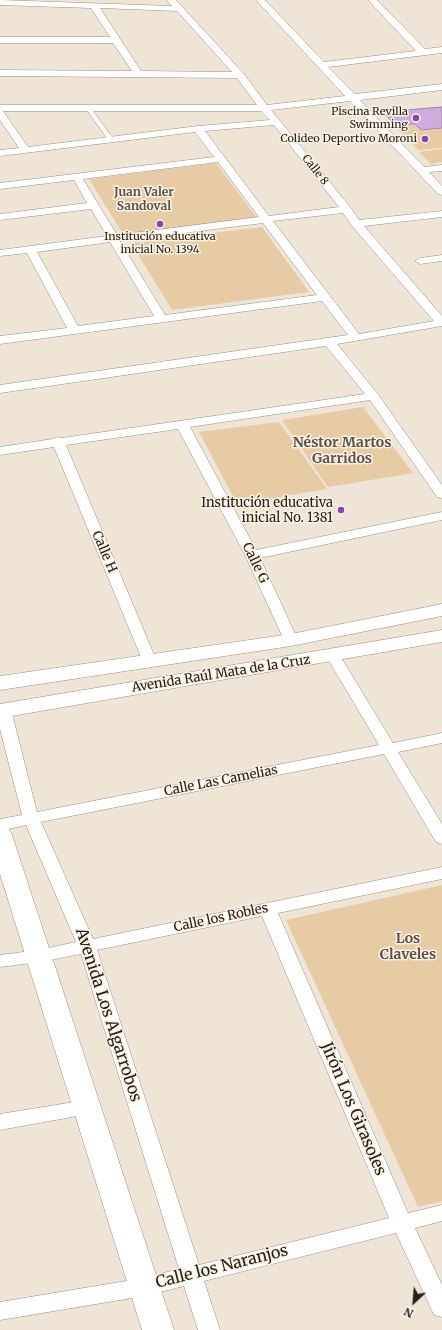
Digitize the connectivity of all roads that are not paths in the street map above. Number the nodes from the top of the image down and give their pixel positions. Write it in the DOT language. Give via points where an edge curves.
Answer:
graph roads {
  1 [pos="172,0"];
  2 [pos="260,0"];
  3 [pos="372,0"];
  4 [pos="0,2"];
  5 [pos="95,6"];
  6 [pos="179,9"];
  7 [pos="0,40"];
  8 [pos="117,40"];
  9 [pos="442,50"];
  10 [pos="423,53"];
  11 [pos="321,64"];
  12 [pos="0,73"];
  13 [pos="138,74"];
  14 [pos="240,75"];
  15 [pos="442,88"];
  16 [pos="353,97"];
  17 [pos="0,108"];
  18 [pos="264,108"];
  19 [pos="89,109"];
  20 [pos="0,114"];
  21 [pos="277,122"];
  22 [pos="198,129"];
  23 [pos="111,140"];
  24 [pos="25,150"];
  25 [pos="0,153"];
  26 [pos="221,159"];
  27 [pos="442,168"];
  28 [pos="422,170"];
  29 [pos="77,177"];
  30 [pos="0,186"];
  31 [pos="442,192"];
  32 [pos="95,205"];
  33 [pos="346,209"];
  34 [pos="442,214"];
  35 [pos="0,218"];
  36 [pos="267,220"];
  37 [pos="356,224"];
  38 [pos="115,239"];
  39 [pos="30,249"];
  40 [pos="0,253"];
  41 [pos="442,258"];
  42 [pos="420,261"];
  43 [pos="325,296"];
  44 [pos="161,318"];
  45 [pos="442,323"];
  46 [pos="74,330"];
  47 [pos="356,338"];
  48 [pos="0,340"];
  49 [pos="329,342"];
  50 [pos="2,385"];
  51 [pos="374,396"];
  52 [pos="182,424"];
  53 [pos="58,441"];
  54 [pos="0,451"];
  55 [pos="442,494"];
  56 [pos="442,516"];
  57 [pos="252,555"];
  58 [pos="442,610"];
  59 [pos="442,636"];
  60 [pos="291,640"];
  61 [pos="333,656"];
  62 [pos="150,662"];
  63 [pos="0,683"];
  64 [pos="1,708"];
  65 [pos="442,738"];
  66 [pos="389,748"];
  67 [pos="31,819"];
  68 [pos="0,825"];
  69 [pos="0,835"];
  70 [pos="442,838"];
  71 [pos="442,873"];
  72 [pos="268,909"];
  73 [pos="87,946"];
  74 [pos="39,956"];
  75 [pos="0,961"];
  76 [pos="87,1108"];
  77 [pos="0,1122"];
  78 [pos="442,1213"];
  79 [pos="402,1223"];
  80 [pos="192,1275"];
  81 [pos="144,1287"];
  82 [pos="442,1308"];
  83 [pos="0,1311"];
  84 [pos="158,1330"];
  85 [pos="209,1330"];
  1 -- 6 [label="street, Calle 8"];
  2 -- 11 [label="street"];
  3 -- 10 [label="street"];
  4 -- 5 [label="street"];
  5 -- 6 [label="street"];
  5 -- 8 [label="street"];
  6 -- 14 [label="street, Calle 8"];
  7 -- 8 [label="street"];
  8 -- 13 [label="street"];
  9 -- 10 [label="street"];
  10 -- 11 [label="street"];
  11 -- 16 [label="street"];
  12 -- 13 [label="street"];
  13 -- 14 [label="street"];
  14 -- 18 [label="street, Calle 8"];
  15 -- 16 [label="street"];
  16 -- 18 [label="street"];
  16 -- 28 [label="street"];
  17 -- 19 [label="street"];
  18 -- 19 [label="street"];
  18 -- 21 [label="street, Calle 8"];
  19 -- 23 [label="lane"];
  20 -- 24 [label="street"];
  21 -- 22 [label="street"];
  21 -- 33 [label="street, Calle 8"];
  22 -- 23 [label="street"];
  22 -- 26 [label="street"];
  23 -- 24 [label="street"];
  24 -- 25 [label="street"];
  26 -- 29 [label="street"];
  26 -- 36 [label="street"];
  27 -- 28 [label="street"];
  28 -- 31 [label="street"];
  29 -- 30 [label="street"];
  29 -- 32 [label="street"];
  32 -- 35 [label="street"];
  32 -- 38 [label="street"];
  33 -- 36 [label="street"];
  33 -- 37 [label="street, Calle 8"];
  34 -- 37 [label="street"];
  36 -- 38 [label="street"];
  36 -- 43 [label="street"];
  37 -- 45 [label="street, Calle 8"];
  38 -- 39 [label="street"];
  38 -- 44 [label="street"];
  39 -- 40 [label="street"];
  39 -- 46 [label="street"];
  41 -- 42 [label="street"];
  43 -- 44 [label="street"];
  43 -- 47 [label="street"];
  44 -- 46 [label="street"];
  45 -- 47 [label="street"];
  46 -- 48 [label="street"];
  47 -- 49 [label="street"];
  49 -- 50 [label="street"];
  49 -- 51 [label="street"];
  51 -- 52 [label="street"];
  51 -- 55 [label="street"];
  52 -- 53 [label="street"];
  52 -- 57 [label="street, Calle G"];
  53 -- 54 [label="street"];
  53 -- 62 [label="street, Calle H"];
  56 -- 57 [label="street"];
  57 -- 60 [label="street, Calle G"];
  58 -- 60 [label="main road, Avenida Raúl Mata de la Cruz"];
  59 -- 61 [label="main road, Avenida Raúl Mata de la Cruz"];
  60 -- 62 [label="main road, Avenida Raúl Mata de la Cruz"];
  61 -- 64 [label="main road, Avenida Raúl Mata de la Cruz"];
  61 -- 66 [label="street"];
  62 -- 63 [label="main road, Avenida Raúl Mata de la Cruz"];
  64 -- 67 [label="street, Avenida Los Algarrobos"];
  65 -- 66 [label="street, Calle Las Camelias"];
  66 -- 67 [label="street, Calle Las Camelias"];
  66 -- 70 [label="street"];
  67 -- 68 [label="street, Calle Las Camelias"];
  67 -- 73 [label="street, Avenida Los Algarrobos"];
  69 -- 74 [label="main road"];
  71 -- 72 [label="street, Calle los Robles"];
  72 -- 73 [label="street, Calle los Robles"];
  72 -- 79 [label="street, Jirón Los Girasoles"];
  73 -- 74 [label="street, Calle los Robles"];
  73 -- 80 [label="street, Avenida Los Algarrobos"];
  74 -- 75 [label="street, Calle los Robles"];
  74 -- 76 [label="main road"];
  76 -- 77 [label="street"];
  76 -- 81 [label="main road"];
  78 -- 79 [label="street, Calle los Naranjos"];
  79 -- 80 [label="street, Calle los Naranjos"];
  79 -- 82 [label="street, Jirón Los Girasoles"];
  80 -- 81 [label="street, Calle los Naranjos"];
  80 -- 85 [label="street, Avenida Los Algarrobos"];
  81 -- 83 [label="street, Calle los Naranjos"];
  81 -- 84 [label="main road"];
}
